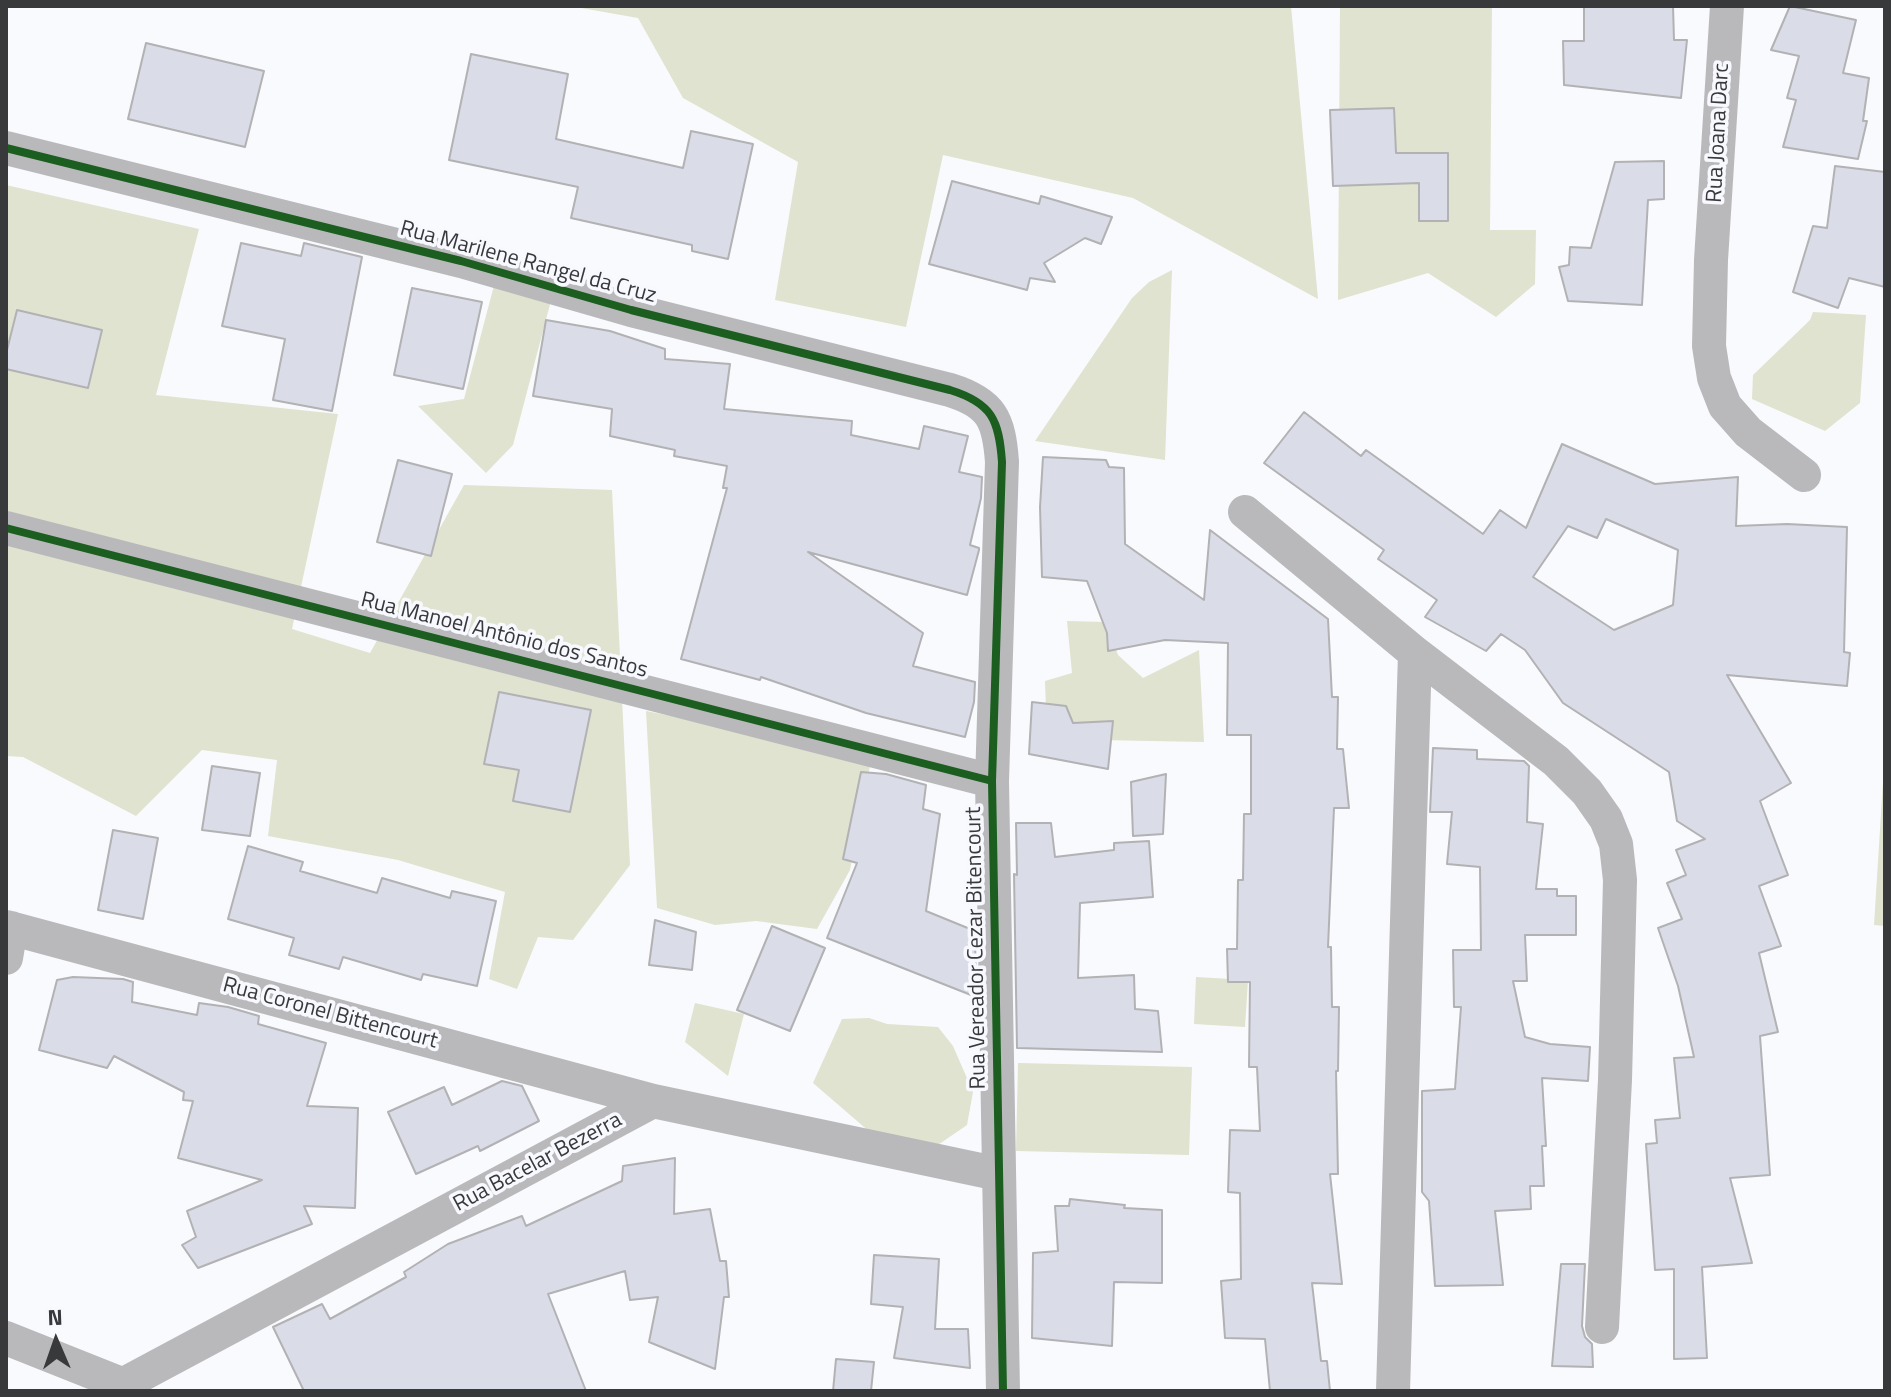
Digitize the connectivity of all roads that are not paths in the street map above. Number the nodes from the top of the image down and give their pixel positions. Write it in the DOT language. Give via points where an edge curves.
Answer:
graph roads {
  1 [pos="1727,6"];
  2 [pos="6,148"];
  3 [pos="989,410"];
  4 [pos="1804,475"];
  5 [pos="1245,512"];
  6 [pos="6,528"];
  7 [pos="1415,653"];
  8 [pos="992,781"];
  9 [pos="8,937"];
  10 [pos="653,1101"];
  11 [pos="999,1174"];
  12 [pos="1602,1327"];
  13 [pos="6,1338"];
  14 [pos="118,1388"];
  15 [pos="1003,1391"];
  16 [pos="1393,1391"];
  1 -- 4 [label="street, Rua Joana Darc" via="1711,260 1709,346 1714,378 1725,406 1748,432"];
  2 -- 3 [label="street, Rua Marilene Rangel da Cruz" via="950,390"];
  3 -- 8 [label="street, Rua Vereador Cezar Bitencourt" via="1000,435 1002,462"];
  5 -- 7 [label="street"];
  6 -- 8 [label="street, Rua Manoel Antônio dos Santos"];
  7 -- 12 [label="street" via="1556,761 1587,792 1616,844 1620,880 1615,1080"];
  7 -- 16 [label="street"];
  8 -- 11 [label="street, Rua Vereador Cezar Bitencourt"];
  9 -- 10 [label="street, Rua Coronel Bittencourt"];
  10 -- 11 [label="street"];
  10 -- 14 [label="street, Rua Bacelar Bezerra"];
  11 -- 15 [label="street, Rua Vereador Cezar Bitencourt"];
  13 -- 14 [label="street"];
}
